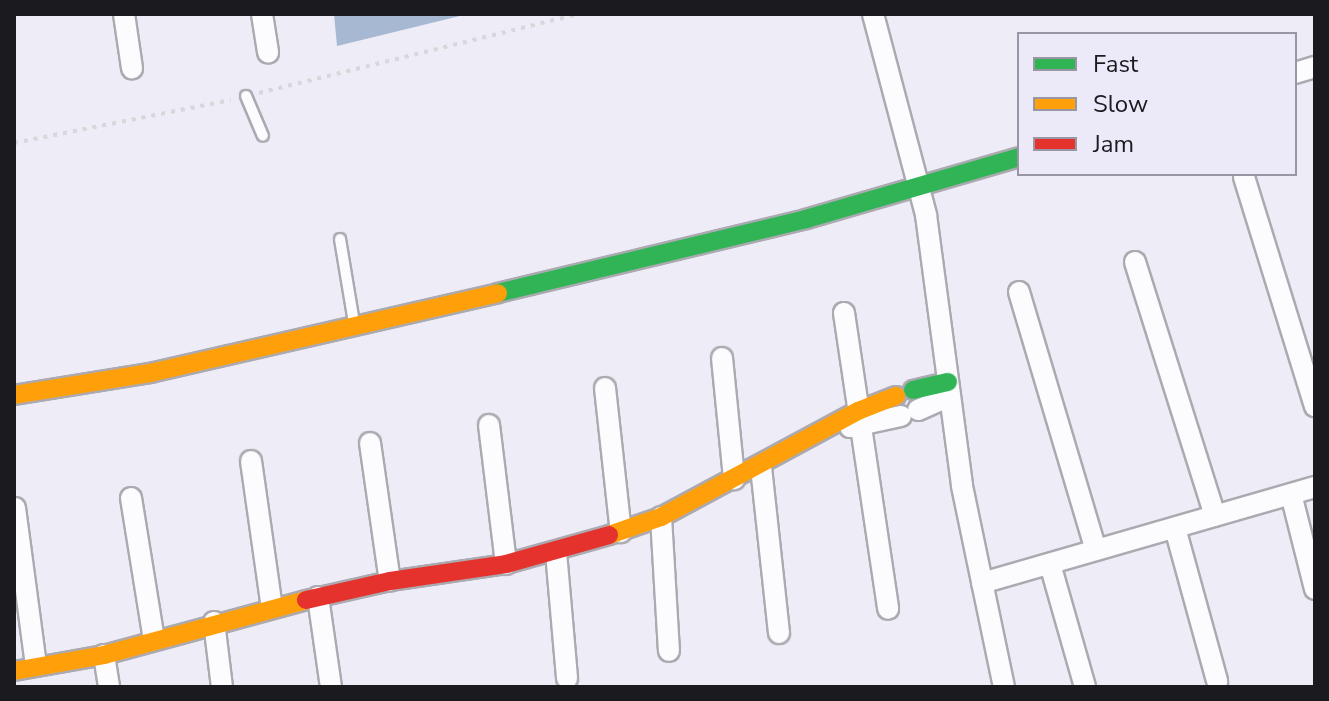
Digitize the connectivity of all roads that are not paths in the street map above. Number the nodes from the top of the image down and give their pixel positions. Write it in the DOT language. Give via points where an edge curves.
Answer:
graph roads {
  1 [pos="124,14"];
  2 [pos="262,14"];
  3 [pos="873,14"];
  4 [pos="268,53"];
  5 [pos="132,68"];
  6 [pos="246,96"];
  7 [pos="263,136"];
  8 [pos="1017,158"];
  9 [pos="1244,177"];
  10 [pos="920,184"];
  11 [pos="340,239"];
  12 [pos="1135,262"];
  13 [pos="1019,292"];
  14 [pos="844,313"];
  15 [pos="354,325"];
  16 [pos="722,358"];
  17 [pos="605,388"];
  18 [pos="949,389"];
  19 [pos="14,395"];
  20 [pos="1315,406"];
  21 [pos="860,419"];
  22 [pos="489,425"];
  23 [pos="833,429"];
  24 [pos="370,443"];
  25 [pos="251,461"];
  26 [pos="761,467"];
  27 [pos="734,479"];
  28 [pos="1315,487"];
  29 [pos="1291,494"];
  30 [pos="131,498"];
  31 [pos="15,508"];
  32 [pos="1215,516"];
  33 [pos="661,517"];
  34 [pos="1175,528"];
  35 [pos="621,532"];
  36 [pos="1096,550"];
  37 [pos="556,552"];
  38 [pos="506,564"];
  39 [pos="1050,564"];
  40 [pos="390,581"];
  41 [pos="982,583"];
  42 [pos="1315,589"];
  43 [pos="318,597"];
  44 [pos="272,608"];
  45 [pos="888,609"];
  46 [pos="214,622"];
  47 [pos="779,633"];
  48 [pos="154,640"];
  49 [pos="669,651"];
  50 [pos="104,655"];
  51 [pos="36,666"];
  52 [pos="14,671"];
  53 [pos="567,679"];
  54 [pos="1217,681"];
  55 [pos="109,687"];
  56 [pos="222,687"];
  57 [pos="331,687"];
  58 [pos="1004,687"];
  59 [pos="1085,687"];
  1 -- 5 [label="street"];
  2 -- 4 [label="street"];
  3 -- 10 [label="street"];
  6 -- 7 [label="lane"];
  8 -- 10 [label="street"];
  9 -- 20 [label="street"];
  10 -- 15 [label="street" via="806,219"];
  10 -- 18 [label="street"];
  11 -- 15 [label="lane"];
  12 -- 32 [label="street"];
  13 -- 36 [label="street"];
  14 -- 21 [label="street"];
  15 -- 19 [label="street" via="150,373"];
  16 -- 27 [label="street"];
  17 -- 35 [label="street"];
  18 -- 21 [label="street"];
  18 -- 41 [label="street"];
  21 -- 23 [label="street"];
  21 -- 45 [label="street"];
  22 -- 38 [label="street"];
  23 -- 26 [label="street"];
  24 -- 40 [label="street"];
  25 -- 44 [label="street"];
  26 -- 27 [label="street"];
  26 -- 47 [label="street"];
  27 -- 33 [label="street"];
  28 -- 29 [label="street"];
  29 -- 32 [label="street"];
  29 -- 42 [label="street"];
  30 -- 48 [label="street"];
  31 -- 51 [label="street"];
  32 -- 34 [label="street"];
  33 -- 35 [label="street"];
  33 -- 49 [label="street"];
  34 -- 36 [label="street"];
  34 -- 54 [label="street"];
  35 -- 37 [label="street"];
  36 -- 39 [label="street"];
  37 -- 38 [label="street"];
  37 -- 53 [label="street"];
  38 -- 40 [label="street"];
  39 -- 41 [label="street"];
  39 -- 59 [label="street"];
  40 -- 43 [label="street"];
  41 -- 58 [label="street"];
  43 -- 44 [label="street"];
  43 -- 57 [label="street"];
  44 -- 46 [label="street"];
  46 -- 48 [label="street"];
  46 -- 56 [label="street"];
  48 -- 50 [label="street"];
  50 -- 51 [label="street"];
  50 -- 55 [label="street"];
  51 -- 52 [label="street"];
}
